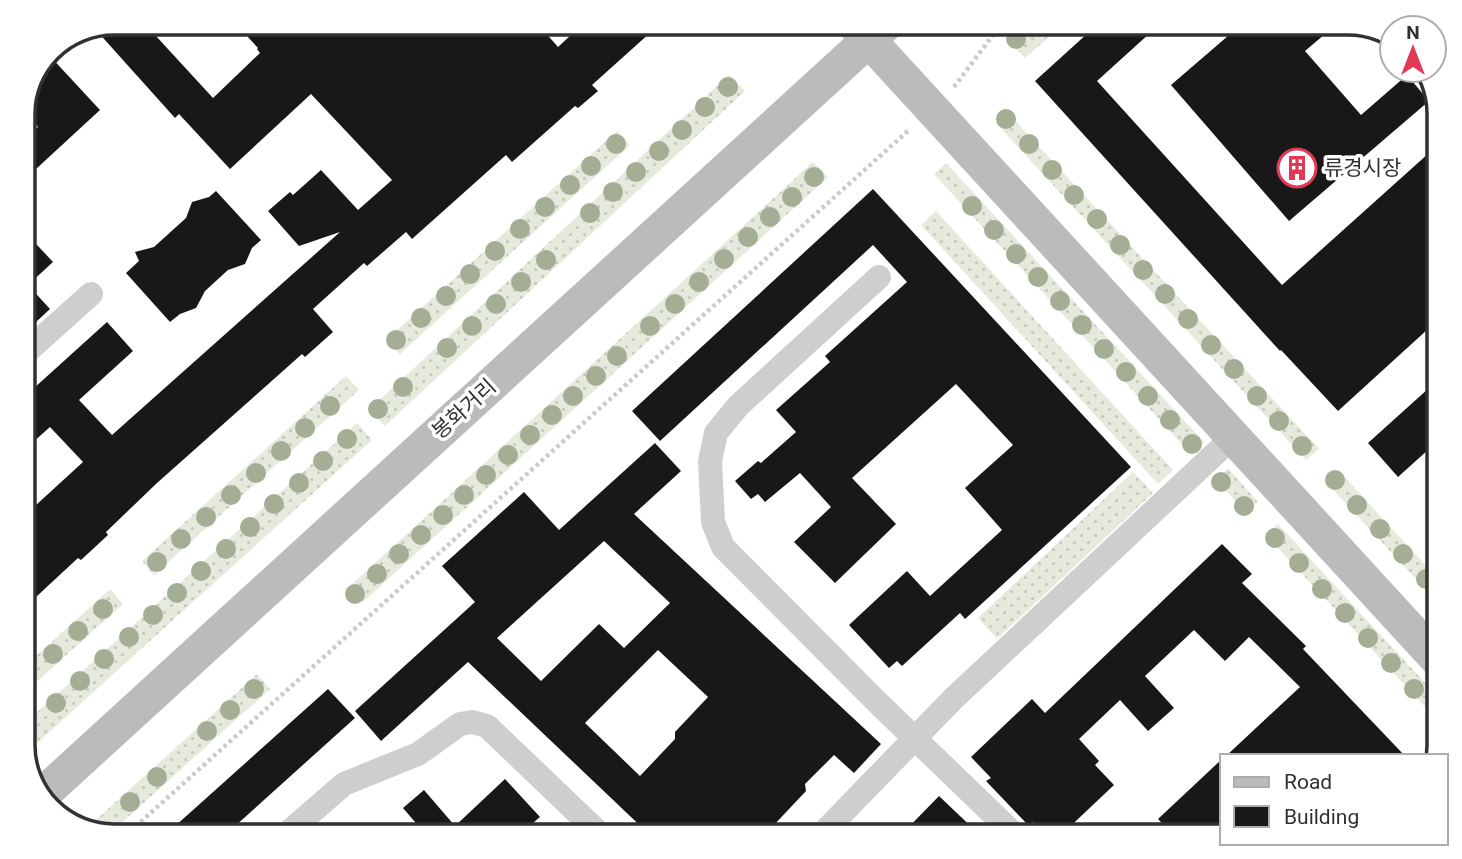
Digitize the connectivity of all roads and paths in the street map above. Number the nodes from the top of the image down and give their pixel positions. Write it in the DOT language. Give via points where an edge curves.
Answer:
graph roads {
  1 [pos="862,35"];
  2 [pos="875,35"];
  3 [pos="993,35"];
  4 [pos="932,109"];
  5 [pos="879,276"];
  6 [pos="91,294"];
  7 [pos="35,344"];
  8 [pos="1233,437"];
  9 [pos="1427,648"];
  10 [pos="915,738"];
  11 [pos="49,789"];
  12 [pos="138,824"];
  13 [pos="298,824"];
  14 [pos="589,824"];
  15 [pos="832,824"];
  16 [pos="1004,824"];
  1 -- 11 [label="main road, 봉화거리"];
  2 -- 4 [label="main road"];
  3 -- 4 [label="path"];
  4 -- 8 [label="main road"];
  4 -- 12 [label="path"];
  5 -- 10 [label="street" via="738,406 716,433 710,461 713,522 723,547"];
  6 -- 7 [label="street"];
  8 -- 9 [label="main road"];
  8 -- 10 [label="street"];
  10 -- 15 [label="street"];
  10 -- 16 [label="street"];
  13 -- 14 [label="street" via="344,784 418,754 460,724 471,722 487,726"];
}
